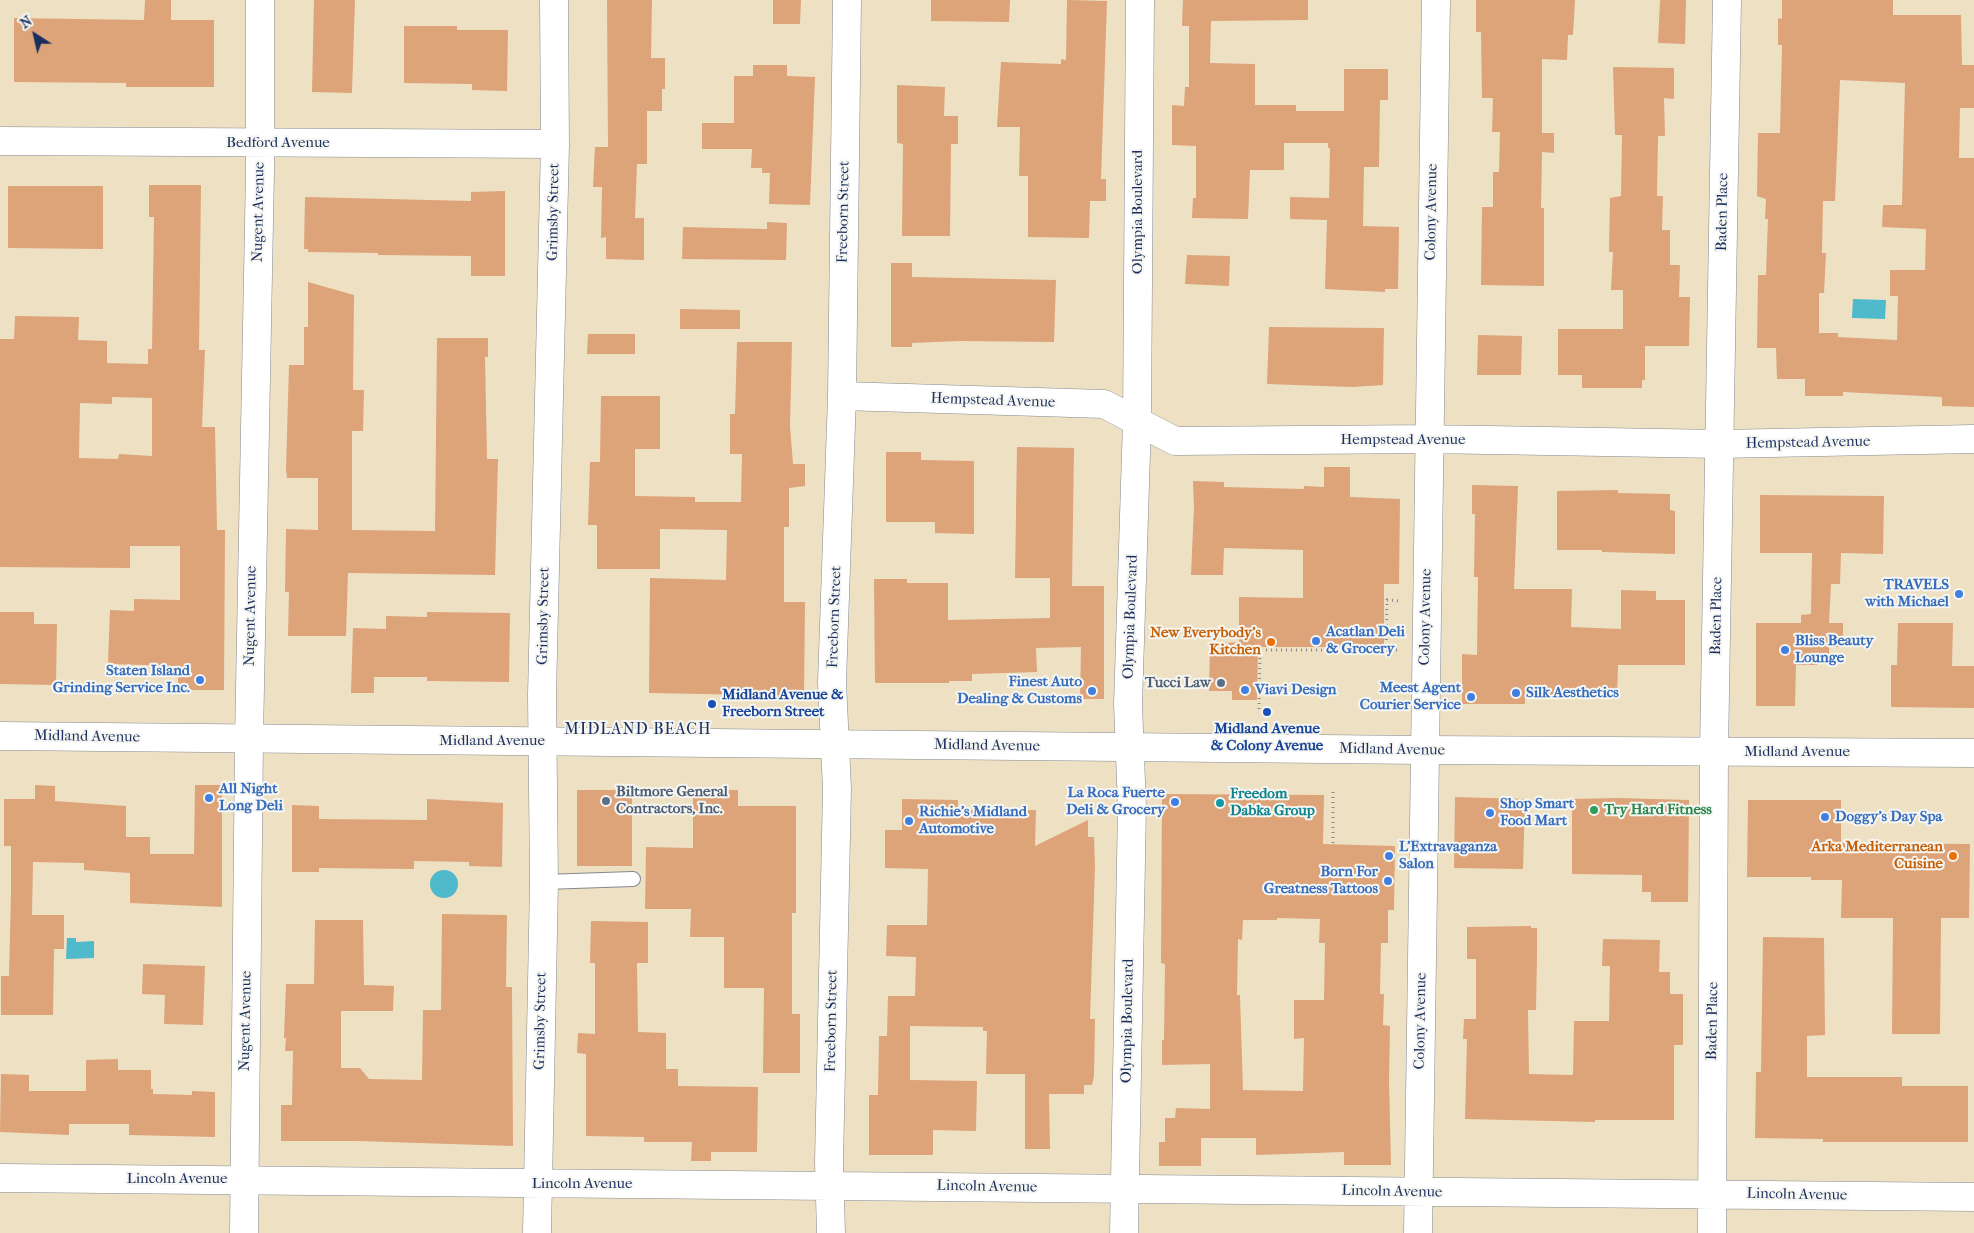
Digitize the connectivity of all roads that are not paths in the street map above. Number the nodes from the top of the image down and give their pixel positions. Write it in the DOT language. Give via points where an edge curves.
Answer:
graph roads {
  1 [pos="260,0"];
  2 [pos="554,0"];
  3 [pos="847,0"];
  4 [pos="1140,0"];
  5 [pos="1436,0"];
  6 [pos="1726,0"];
  7 [pos="0,141"];
  8 [pos="260,143"];
  9 [pos="555,144"];
  10 [pos="842,396"];
  11 [pos="1137,422"];
  12 [pos="1429,439"];
  13 [pos="1974,439"];
  14 [pos="1720,444"];
  15 [pos="0,736"];
  16 [pos="249,739"];
  17 [pos="542,742"];
  18 [pos="835,744"];
  19 [pos="1130,747"];
  20 [pos="1424,750"];
  21 [pos="1714,752"];
  22 [pos="1974,753"];
  23 [pos="632,879"];
  24 [pos="544,882"];
  25 [pos="0,1178"];
  26 [pos="244,1180"];
  27 [pos="538,1183"];
  28 [pos="830,1185"];
  29 [pos="1124,1188"];
  30 [pos="1417,1192"];
  31 [pos="1711,1194"];
  32 [pos="1974,1197"];
  33 [pos="244,1233"];
  34 [pos="537,1233"];
  35 [pos="831,1233"];
  36 [pos="1124,1233"];
  37 [pos="1418,1233"];
  38 [pos="1712,1233"];
  1 -- 8 [label="street, Nugent Avenue"];
  2 -- 9 [label="street, Grimsby Street"];
  3 -- 10 [label="street, Freeborn Street"];
  4 -- 11 [label="street, Olympia Boulevard"];
  5 -- 12 [label="street, Colony Avenue"];
  6 -- 14 [label="street, Baden Place"];
  7 -- 8 [label="street, Bedford Avenue"];
  8 -- 9 [label="street, Bedford Avenue"];
  8 -- 16 [label="street, Nugent Avenue"];
  9 -- 17 [label="street, Grimsby Street"];
  10 -- 11 [label="street, Hempstead Avenue" via="1104,404"];
  10 -- 18 [label="street, Freeborn Street" via="832,682"];
  11 -- 12 [label="street, Hempstead Avenue" via="1175,441"];
  11 -- 19 [label="street, Olympia Boulevard" via="1128,704"];
  12 -- 14 [label="street, Hempstead Avenue"];
  12 -- 20 [label="street, Colony Avenue"];
  13 -- 14 [label="street, Hempstead Avenue"];
  14 -- 21 [label="street, Baden Place"];
  15 -- 16 [label="street, Midland Avenue"];
  16 -- 17 [label="street, Midland Avenue"];
  16 -- 26 [label="street, Nugent Avenue"];
  17 -- 18 [label="street, Midland Avenue"];
  17 -- 24 [label="street, Grimsby Street"];
  18 -- 19 [label="street, Midland Avenue"];
  18 -- 28 [label="street, Freeborn Street" via="837,789"];
  19 -- 20 [label="street, Midland Avenue"];
  19 -- 29 [label="street, Olympia Boulevard" via="1132,807"];
  20 -- 21 [label="street, Midland Avenue"];
  20 -- 30 [label="street, Colony Avenue"];
  21 -- 22 [label="street, Midland Avenue"];
  21 -- 31 [label="street, Baden Place"];
  23 -- 24 [label="lane"];
  24 -- 27 [label="street, Grimsby Street"];
  25 -- 26 [label="street, Lincoln Avenue"];
  26 -- 27 [label="street, Lincoln Avenue"];
  26 -- 33 [label="street, Nugent Avenue"];
  27 -- 28 [label="street, Lincoln Avenue"];
  27 -- 34 [label="street, Grimsby Street"];
  28 -- 29 [label="street, Lincoln Avenue"];
  28 -- 35 [label="street, Freeborn Street"];
  29 -- 30 [label="street, Lincoln Avenue"];
  29 -- 36 [label="street, Olympia Boulevard"];
  30 -- 31 [label="street, Lincoln Avenue"];
  30 -- 37 [label="street, Colony Avenue"];
  31 -- 32 [label="street, Lincoln Avenue"];
  31 -- 38 [label="street, Baden Place"];
}
